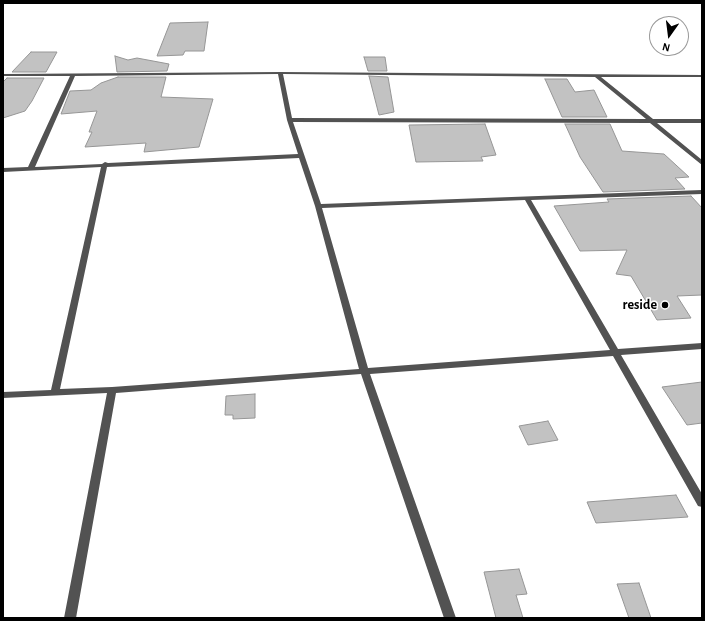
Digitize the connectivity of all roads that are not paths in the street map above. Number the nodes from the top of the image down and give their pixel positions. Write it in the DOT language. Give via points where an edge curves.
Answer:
graph roads {
  1 [pos="280,73"];
  2 [pos="3,74"];
  3 [pos="73,74"];
  4 [pos="597,76"];
  5 [pos="702,76"];
  6 [pos="290,120"];
  7 [pos="652,121"];
  8 [pos="702,121"];
  9 [pos="301,156"];
  10 [pos="702,163"];
  11 [pos="105,164"];
  12 [pos="31,168"];
  13 [pos="3,170"];
  14 [pos="702,192"];
  15 [pos="527,199"];
  16 [pos="318,206"];
  17 [pos="702,346"];
  18 [pos="614,352"];
  19 [pos="364,370"];
  20 [pos="112,390"];
  21 [pos="55,392"];
  22 [pos="3,395"];
  23 [pos="702,502"];
  24 [pos="70,618"];
  25 [pos="450,618"];
  1 -- 3 [label="street"];
  1 -- 4 [label="street"];
  1 -- 6 [label="street"];
  2 -- 3 [label="street"];
  3 -- 12 [label="street"];
  4 -- 5 [label="street"];
  4 -- 7 [label="street"];
  6 -- 7 [label="street"];
  6 -- 9 [label="street"];
  7 -- 8 [label="street"];
  7 -- 10 [label="street"];
  9 -- 11 [label="street"];
  9 -- 16 [label="street"];
  11 -- 12 [label="street"];
  11 -- 21 [label="street"];
  12 -- 13 [label="street"];
  14 -- 15 [label="street"];
  15 -- 16 [label="street"];
  15 -- 18 [label="street"];
  16 -- 19 [label="street"];
  17 -- 18 [label="street"];
  18 -- 19 [label="street"];
  18 -- 23 [label="street"];
  19 -- 20 [label="street"];
  19 -- 25 [label="street"];
  20 -- 21 [label="street"];
  20 -- 24 [label="street"];
  21 -- 22 [label="street"];
}
